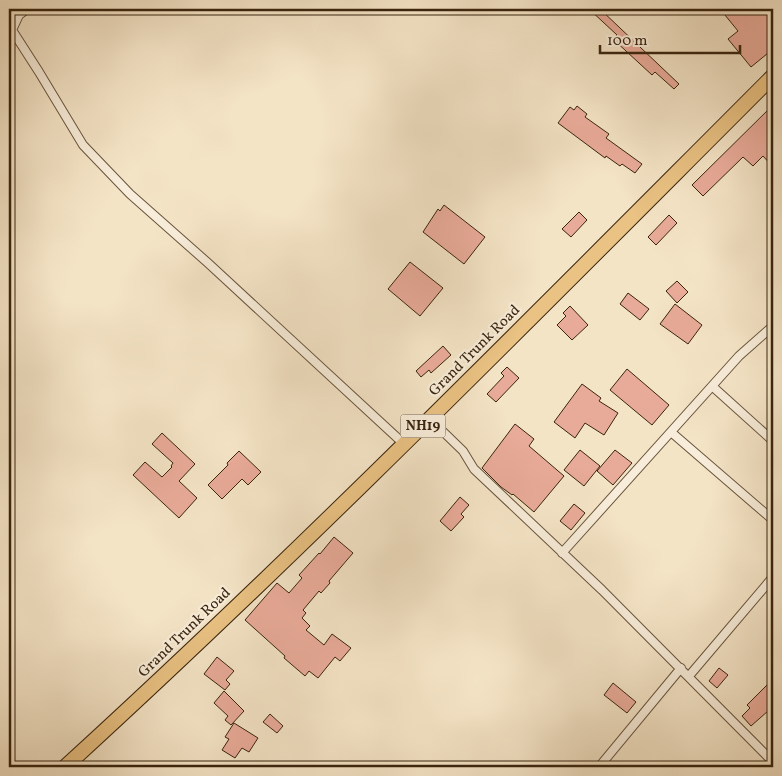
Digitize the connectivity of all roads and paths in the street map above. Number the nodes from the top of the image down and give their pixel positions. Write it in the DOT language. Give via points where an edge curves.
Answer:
graph roads {
  1 [pos="27,9"];
  2 [pos="10,28"];
  3 [pos="773,76"];
  4 [pos="773,326"];
  5 [pos="712,386"];
  6 [pos="430,418"];
  7 [pos="671,432"];
  8 [pos="773,442"];
  9 [pos="404,444"];
  10 [pos="773,520"];
  11 [pos="562,553"];
  12 [pos="773,577"];
  13 [pos="681,668"];
  14 [pos="689,676"];
  15 [pos="773,762"];
  16 [pos="65,767"];
  17 [pos="598,767"];
  1 -- 2 [label="street"];
  2 -- 9 [label="street" via="83,145 130,194"];
  3 -- 6 [label="highway, Grand Trunk Road / NH19"];
  4 -- 5 [label="street"];
  5 -- 7 [label="street"];
  5 -- 8 [label="street"];
  6 -- 9 [label="highway, Grand Trunk Road / NH19"];
  6 -- 11 [label="street" via="463,451 474,469"];
  7 -- 10 [label="street"];
  7 -- 11 [label="street"];
  9 -- 16 [label="highway, Grand Trunk Road / NH19" via="182,660"];
  11 -- 13 [label="street"];
  12 -- 14 [label="street"];
  13 -- 14 [label="street"];
  13 -- 17 [label="street"];
  14 -- 15 [label="street"];
}
